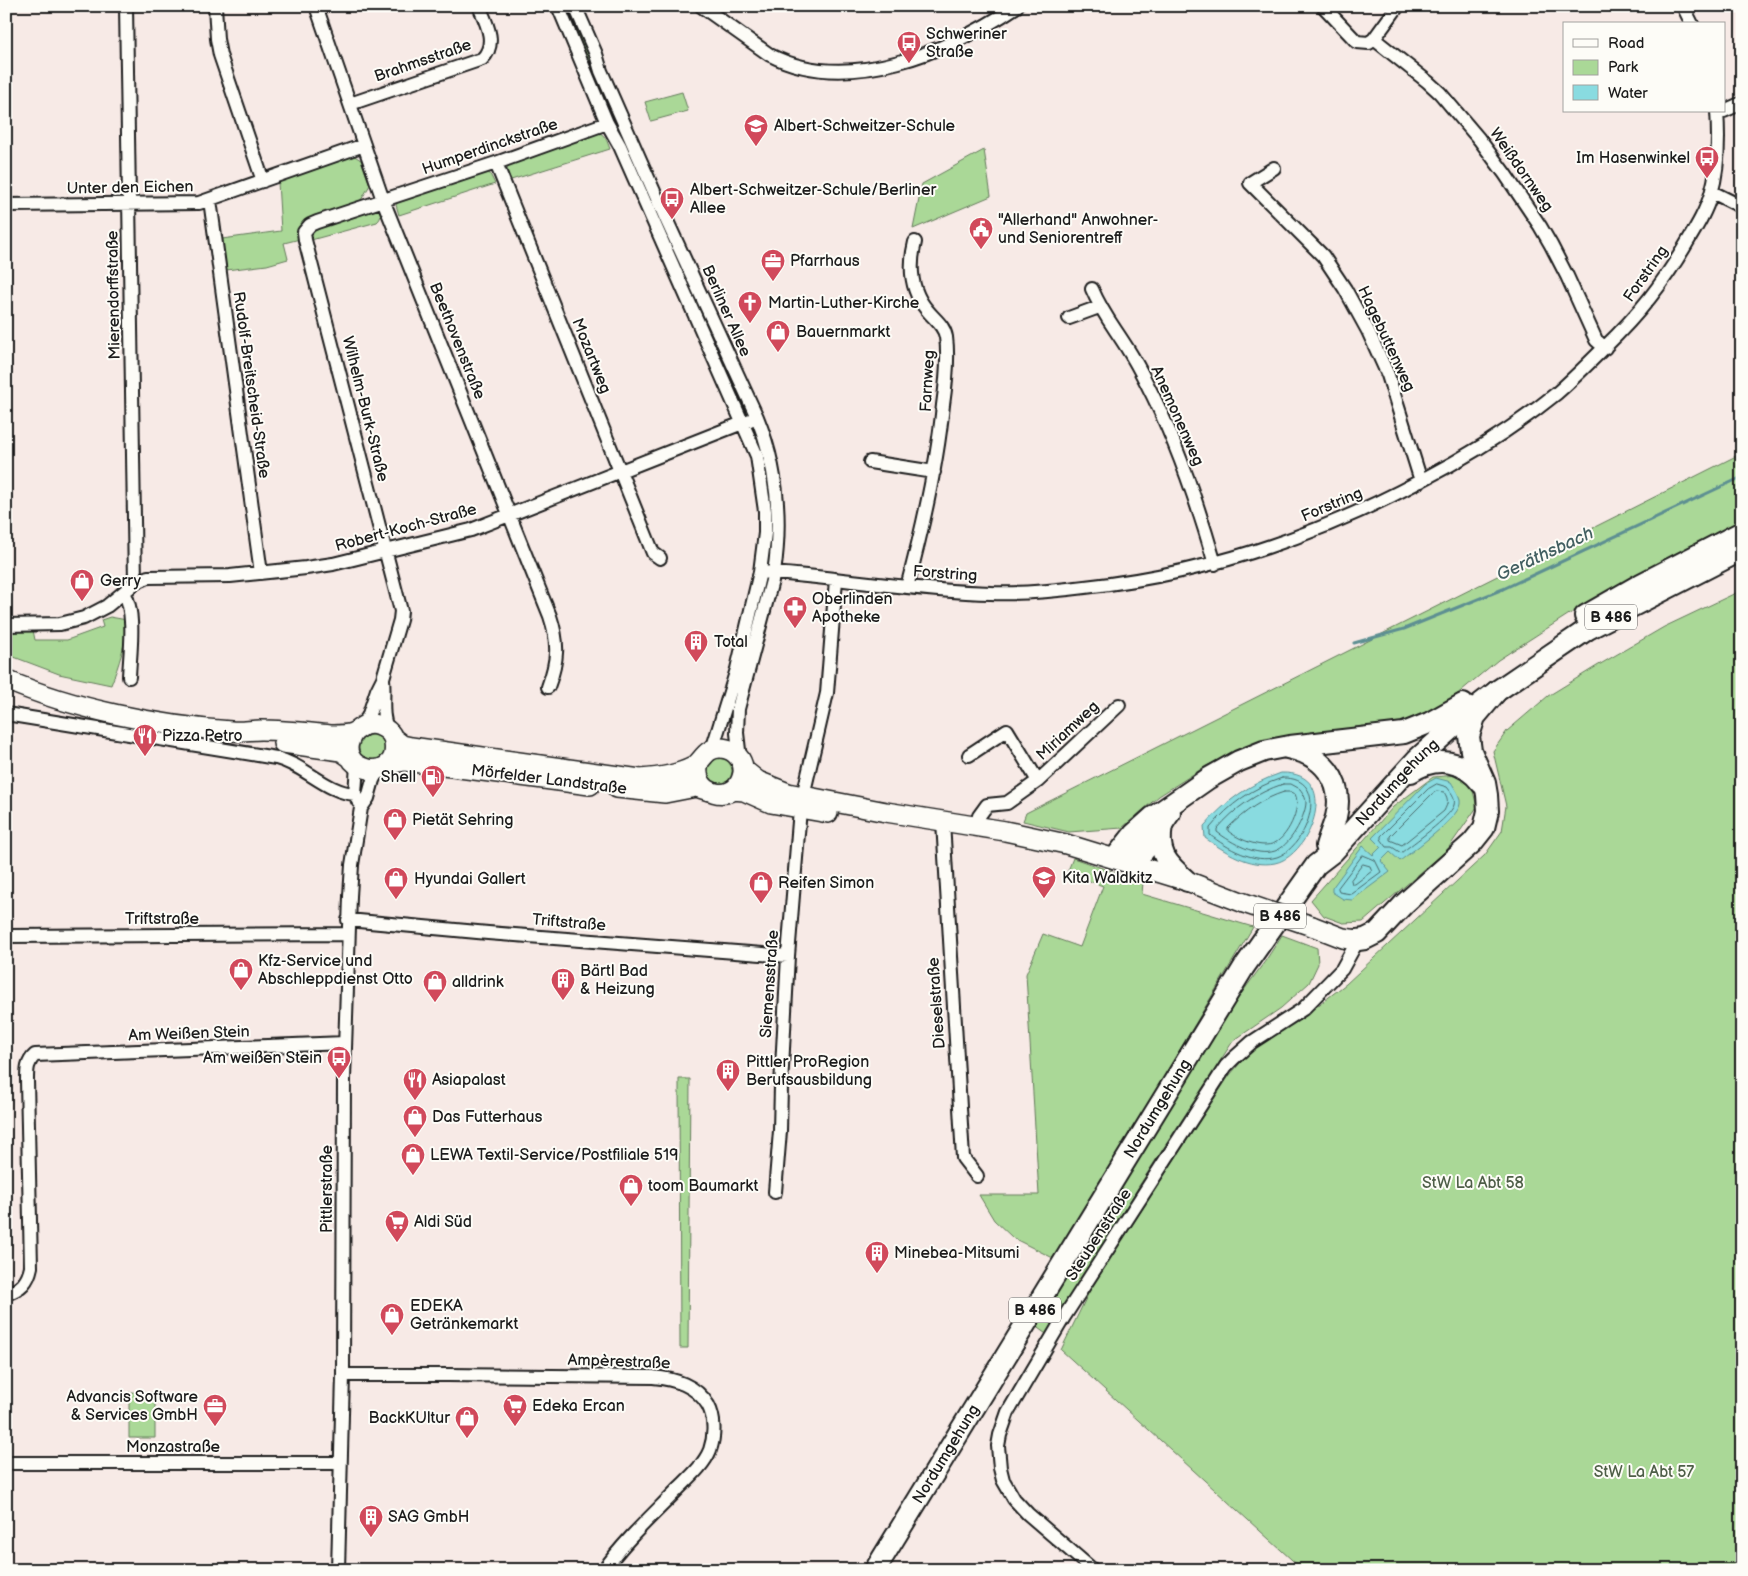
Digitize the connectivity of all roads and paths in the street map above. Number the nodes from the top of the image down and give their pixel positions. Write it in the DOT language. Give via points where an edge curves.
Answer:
graph roads {
  1 [pos="126,6"];
  2 [pos="215,6"];
  3 [pos="316,6"];
  4 [pos="479,6"];
  5 [pos="575,6"];
  6 [pos="701,6"];
  7 [pos="1017,6"];
  8 [pos="1323,6"];
  9 [pos="1398,6"];
  10 [pos="1683,6"];
  11 [pos="561,7"];
  12 [pos="1691,22"];
  13 [pos="1374,38"];
  14 [pos="1742,103"];
  15 [pos="350,104"];
  16 [pos="1726,110"];
  17 [pos="1721,112"];
  18 [pos="607,123"];
  19 [pos="364,146"];
  20 [pos="496,163"];
  21 [pos="1274,168"];
  22 [pos="263,181"];
  23 [pos="1712,192"];
  24 [pos="210,200"];
  25 [pos="383,200"];
  26 [pos="6,205"];
  27 [pos="129,205"];
  28 [pos="1742,206"];
  29 [pos="915,242"];
  30 [pos="1092,289"];
  31 [pos="1099,307"];
  32 [pos="1069,318"];
  33 [pos="1604,348"];
  34 [pos="757,417"];
  35 [pos="743,422"];
  36 [pos="870,462"];
  37 [pos="620,471"];
  38 [pos="934,472"];
  39 [pos="1421,481"];
  40 [pos="509,515"];
  41 [pos="1742,532"];
  42 [pos="1742,550"];
  43 [pos="385,551"];
  44 [pos="660,558"];
  45 [pos="1215,564"];
  46 [pos="760,572"];
  47 [pos="261,573"];
  48 [pos="774,573"];
  49 [pos="836,580"];
  50 [pos="135,583"];
  51 [pos="907,587"];
  52 [pos="124,592"];
  53 [pos="6,625"];
  54 [pos="750,639"];
  55 [pos="129,677"];
  56 [pos="383,678"];
  57 [pos="6,680"];
  58 [pos="548,687"];
  59 [pos="1497,691"];
  60 [pos="1463,704"];
  61 [pos="1120,705"];
  62 [pos="6,714"];
  63 [pos="357,730"];
  64 [pos="233,731"];
  65 [pos="390,734"];
  66 [pos="1275,749"];
  67 [pos="969,755"];
  68 [pos="705,756"];
  69 [pos="354,762"];
  70 [pos="742,764"];
  71 [pos="383,766"];
  72 [pos="1038,780"];
  73 [pos="1395,783"];
  74 [pos="1193,789"];
  75 [pos="733,790"];
  76 [pos="709,791"];
  77 [pos="355,794"];
  78 [pos="1487,794"];
  79 [pos="801,802"];
  80 [pos="361,808"];
  81 [pos="943,822"];
  82 [pos="1162,822"];
  83 [pos="976,826"];
  84 [pos="1326,846"];
  85 [pos="1115,858"];
  86 [pos="1316,865"];
  87 [pos="1186,881"];
  88 [pos="348,920"];
  89 [pos="348,934"];
  90 [pos="6,936"];
  91 [pos="1358,940"];
  92 [pos="788,956"];
  93 [pos="345,1043"];
  94 [pos="977,1176"];
  95 [pos="775,1192"];
  96 [pos="6,1294"];
  97 [pos="343,1375"];
  98 [pos="6,1463"];
  99 [pos="340,1463"];
  100 [pos="338,1570"];
  101 [pos="604,1570"];
  102 [pos="875,1570"];
  103 [pos="1093,1570"];
  1 -- 27 [label="street, Mierendorffstraße"];
  2 -- 22 [label="street" via="220,55"];
  3 -- 15 [label="street, Beethovenstraße"];
  4 -- 15 [label="street, Brahmsstraße" via="490,38 488,52 482,59"];
  5 -- 34 [label="street, Berliner Allee" via="662,210"];
  6 -- 7 [label="street" via="770,55 808,69 838,71 921,55 973,32"];
  8 -- 13 [label="street" via="1357,42 1369,43"];
  9 -- 13 [label="street"];
  10 -- 12 [label="street"];
  11 -- 18 [label="street, Berliner Allee"];
  13 -- 33 [label="street, Weißdornweg" via="1440,93 1506,174 1540,226 1596,340"];
  14 -- 16 [label="street, Forstring"];
  15 -- 19 [label="street, Beethovenstraße"];
  17 -- 23 [label="street, Forstring"];
  18 -- 20 [label="street, Humperdinckstraße"];
  18 -- 35 [label="street, Berliner Allee"];
  19 -- 22 [label="street, Unter den Eichen"];
  19 -- 25 [label="street, Beethovenstraße"];
  20 -- 25 [label="street, Humperdinckstraße"];
  20 -- 37 [label="street, Mozartweg"];
  21 -- 39 [label="street, Hagebuttenweg" via="1250,183 1323,256 1341,282 1388,375"];
  22 -- 24 [label="street, Unter den Eichen"];
  23 -- 28 [label="street"];
  23 -- 33 [label="street, Forstring" via="1703,214 1651,299"];
  24 -- 27 [label="street, Unter den Eichen"];
  24 -- 47 [label="street, Rudolf-Breitscheid-Straße"];
  25 -- 40 [label="street, Beethovenstraße"];
  25 -- 43 [label="street, Wilhelm-Burk-Straße" via="317,222 304,232"];
  26 -- 27 [label="street, Unter den Eichen"];
  27 -- 50 [label="street, Mierendorffstraße"];
  29 -- 38 [label="street, Farnweg" via="911,261 912,281 922,302 946,336 945,390"];
  30 -- 31 [label="street, Anemonenweg"];
  31 -- 32 [label="street"];
  31 -- 45 [label="street, Anemonenweg" via="1127,348 1166,425 1198,505"];
  33 -- 39 [label="street, Forstring" via="1557,393 1512,427"];
  34 -- 35 [label="street, Robert-Koch-Straße"];
  34 -- 48 [label="street, Berliner Allee" via="771,459 778,500 779,536"];
  35 -- 37 [label="street, Robert-Koch-Straße"];
  35 -- 46 [label="street, Berliner Allee" via="757,456 766,510"];
  36 -- 38 [label="street"];
  37 -- 40 [label="street, Robert-Koch-Straße"];
  37 -- 44 [label="street, Mozartweg" via="653,553"];
  38 -- 51 [label="street, Farnweg"];
  39 -- 45 [label="street, Forstring" via="1323,527"];
  40 -- 43 [label="street, Robert-Koch-Straße" via="470,530"];
  40 -- 58 [label="street, Beethovenstraße" via="556,635 557,657"];
  41 -- 60 [label="main road, B 486" via="1582,618 1530,651"];
  42 -- 59 [label="main road, B 486" via="1588,629"];
  43 -- 47 [label="street, Robert-Koch-Straße" via="333,564"];
  43 -- 56 [label="street, Wilhelm-Burk-Straße" via="401,611"];
  45 -- 51 [label="street, Forstring" via="1145,579 1048,591 993,593"];
  46 -- 48 [label="street, Forstring"];
  46 -- 54 [label="street, Berliner Allee"];
  47 -- 50 [label="street, Robert-Koch-Straße" via="158,576"];
  48 -- 49 [label="street, Forstring"];
  48 -- 54 [label="street, Berliner Allee"];
  49 -- 51 [label="street, Forstring"];
  49 -- 79 [label="street, Siemensstraße" via="828,693"];
  50 -- 52 [label="street"];
  52 -- 53 [label="street" via="108,606 74,621"];
  52 -- 55 [label="street" via="131,612"];
  54 -- 68 [label="street, Berliner Allee"];
  54 -- 70 [label="street, Berliner Allee" via="738,709 737,732"];
  56 -- 63 [label="street, Wilhelm-Burk-Straße" via="368,717"];
  56 -- 65 [label="street, Wilhelm-Burk-Straße" via="383,709"];
  57 -- 64 [label="main road, Mörfelder Landstraße" via="89,708"];
  59 -- 73 [label="main road, Nordumgehung / B 486" via="1417,759"];
  59 -- 78 [label="main road" via="1475,717 1469,736 1471,751"];
  60 -- 66 [label="main road" via="1404,733"];
  60 -- 84 [label="main road, B 486" via="1387,777"];
  61 -- 72 [label="street, Miriamweg"];
  62 -- 77 [label="street" via="276,758 298,766 336,791"];
  63 -- 64 [label="main road, Mörfelder Landstraße" via="333,735"];
  63 -- 65 [label="main road, Mörfelder Landstraße" via="371,724"];
  63 -- 69 [label="main road" via="349,743"];
  64 -- 69 [label="main road, Mörfelder Landstraße" via="258,739 340,751"];
  65 -- 68 [label="main road, Mörfelder Landstraße" via="402,745 411,747 640,779 671,775 690,768"];
  65 -- 71 [label="main road" via="394,754"];
  66 -- 74 [label="main road" via="1239,760"];
  66 -- 84 [label="main road" via="1296,750 1318,759 1328,770 1338,799"];
  67 -- 72 [label="street, Miriamweg" via="1007,730"];
  68 -- 70 [label="main road, Mörfelder Landstraße" via="726,749 734,753"];
  68 -- 76 [label="main road" via="698,778"];
  69 -- 71 [label="main road, Mörfelder Landstraße" via="365,769"];
  69 -- 77 [label="street"];
  70 -- 75 [label="main road" via="740,782"];
  70 -- 79 [label="main road, Mörfelder Landstraße" via="767,785"];
  71 -- 76 [label="main road, Mörfelder Landstraße" via="409,762 642,792 665,793 696,787"];
  71 -- 80 [label="street, Pittlerstraße"];
  72 -- 83 [label="street, Miriamweg" via="1008,803 986,805"];
  73 -- 78 [label="main road" via="1426,764 1445,762 1468,770"];
  73 -- 86 [label="main road, Nordumgehung / B 486" via="1333,852"];
  74 -- 82 [label="main road"];
  74 -- 85 [label="main road" via="1153,817"];
  75 -- 76 [label="main road, Mörfelder Landstraße" via="719,794"];
  75 -- 79 [label="main road, Mörfelder Landstraße" via="740,789 771,803"];
  77 -- 80 [label="street"];
  78 -- 91 [label="main road" via="1487,820 1478,836 1377,933"];
  79 -- 81 [label="main road, Mörfelder Landstraße" via="850,816"];
  79 -- 81 [label="main road, Mörfelder Landstraße" via="823,800"];
  79 -- 92 [label="street, Siemensstraße"];
  80 -- 88 [label="street, Pittlerstraße"];
  81 -- 83 [label="main road, Mörfelder Landstraße"];
  81 -- 94 [label="street, Dieselstraße" via="962,1158"];
  82 -- 85 [label="main road" via="1138,857"];
  82 -- 87 [label="main road" via="1159,839 1162,853"];
  83 -- 85 [label="main road, Mörfelder Landstraße" via="1042,838"];
  84 -- 86 [label="main road, B 486"];
  85 -- 87 [label="main road, Mörfelder Landstraße"];
  86 -- 102 [label="main road, Nordumgehung / B 486" via="1244,967"];
  87 -- 91 [label="main road, Mörfelder Landstraße, bridge" via="1343,938"];
  88 -- 89 [label="street, Pittlerstraße"];
  88 -- 92 [label="street, Triftstraße"];
  89 -- 90 [label="street, Triftstraße"];
  89 -- 93 [label="street, Pittlerstraße"];
  91 -- 103 [label="street, Steubenstraße" via="1342,968 1303,1009 1252,1042 1226,1066 1064,1317 1003,1424 998,1458 1001,1475 1009,1490 1028,1514"];
  92 -- 95 [label="street, Siemensstraße"];
  93 -- 96 [label="street, Am Weißen Stein" via="35,1055 28,1064 27,1080 31,1267 25,1283"];
  93 -- 97 [label="street, Pittlerstraße"];
  97 -- 99 [label="street, Pittlerstraße"];
  97 -- 101 [label="street, Ampèrestraße" via="653,1377 671,1378 692,1388 711,1411 714,1431 710,1450 697,1469"];
  98 -- 99 [label="street, Monzastraße"];
  99 -- 100 [label="street, Pittlerstraße"];
}
